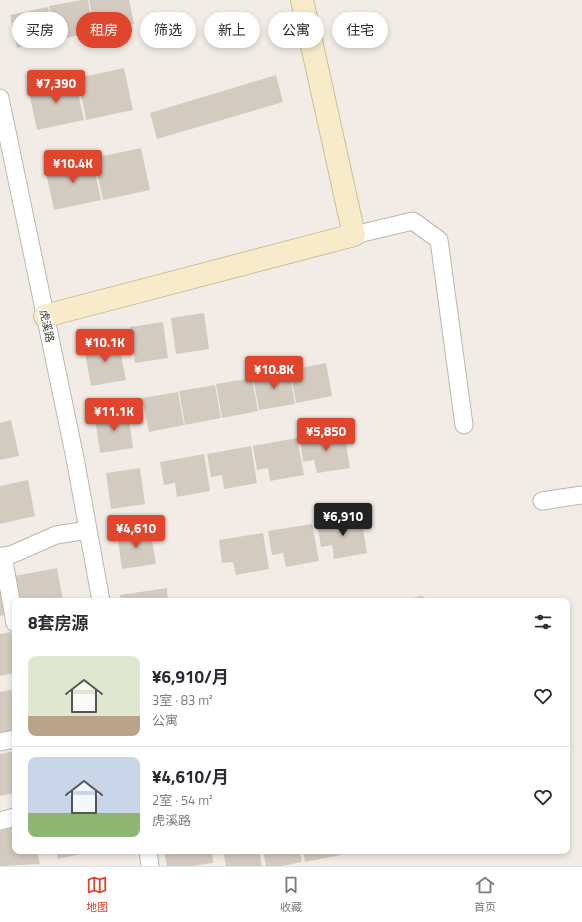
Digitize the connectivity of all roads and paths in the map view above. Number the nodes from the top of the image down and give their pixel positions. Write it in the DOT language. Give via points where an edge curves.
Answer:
graph roads {
  1 [pos="302,0"];
  2 [pos="0,98"];
  3 [pos="6,154"];
  4 [pos="354,235"];
  5 [pos="45,316"];
  6 [pos="464,425"];
  7 [pos="582,495"];
  8 [pos="542,501"];
  9 [pos="88,530"];
  10 [pos="1,556"];
  11 [pos="100,598"];
  12 [pos="12,609"];
  13 [pos="12,740"];
  14 [pos="0,742"];
  15 [pos="12,818"];
  16 [pos="0,821"];
  17 [pos="148,854"];
  18 [pos="150,866"];
  1 -- 4 [label="street"];
  2 -- 3 [label="street, 虎溪路"];
  3 -- 5 [label="street, 虎溪路"];
  4 -- 5 [label="street"];
  4 -- 6 [label="street" via="413,221 440,240"];
  5 -- 9 [label="street, 虎溪路"];
  7 -- 8 [label="street"];
  9 -- 10 [label="street" via="56,535 13,554"];
  9 -- 11 [label="street, 虎溪路"];
  10 -- 12 [label="street"];
  13 -- 14 [label="street"];
  15 -- 16 [label="street"];
  17 -- 18 [label="street"];
}
